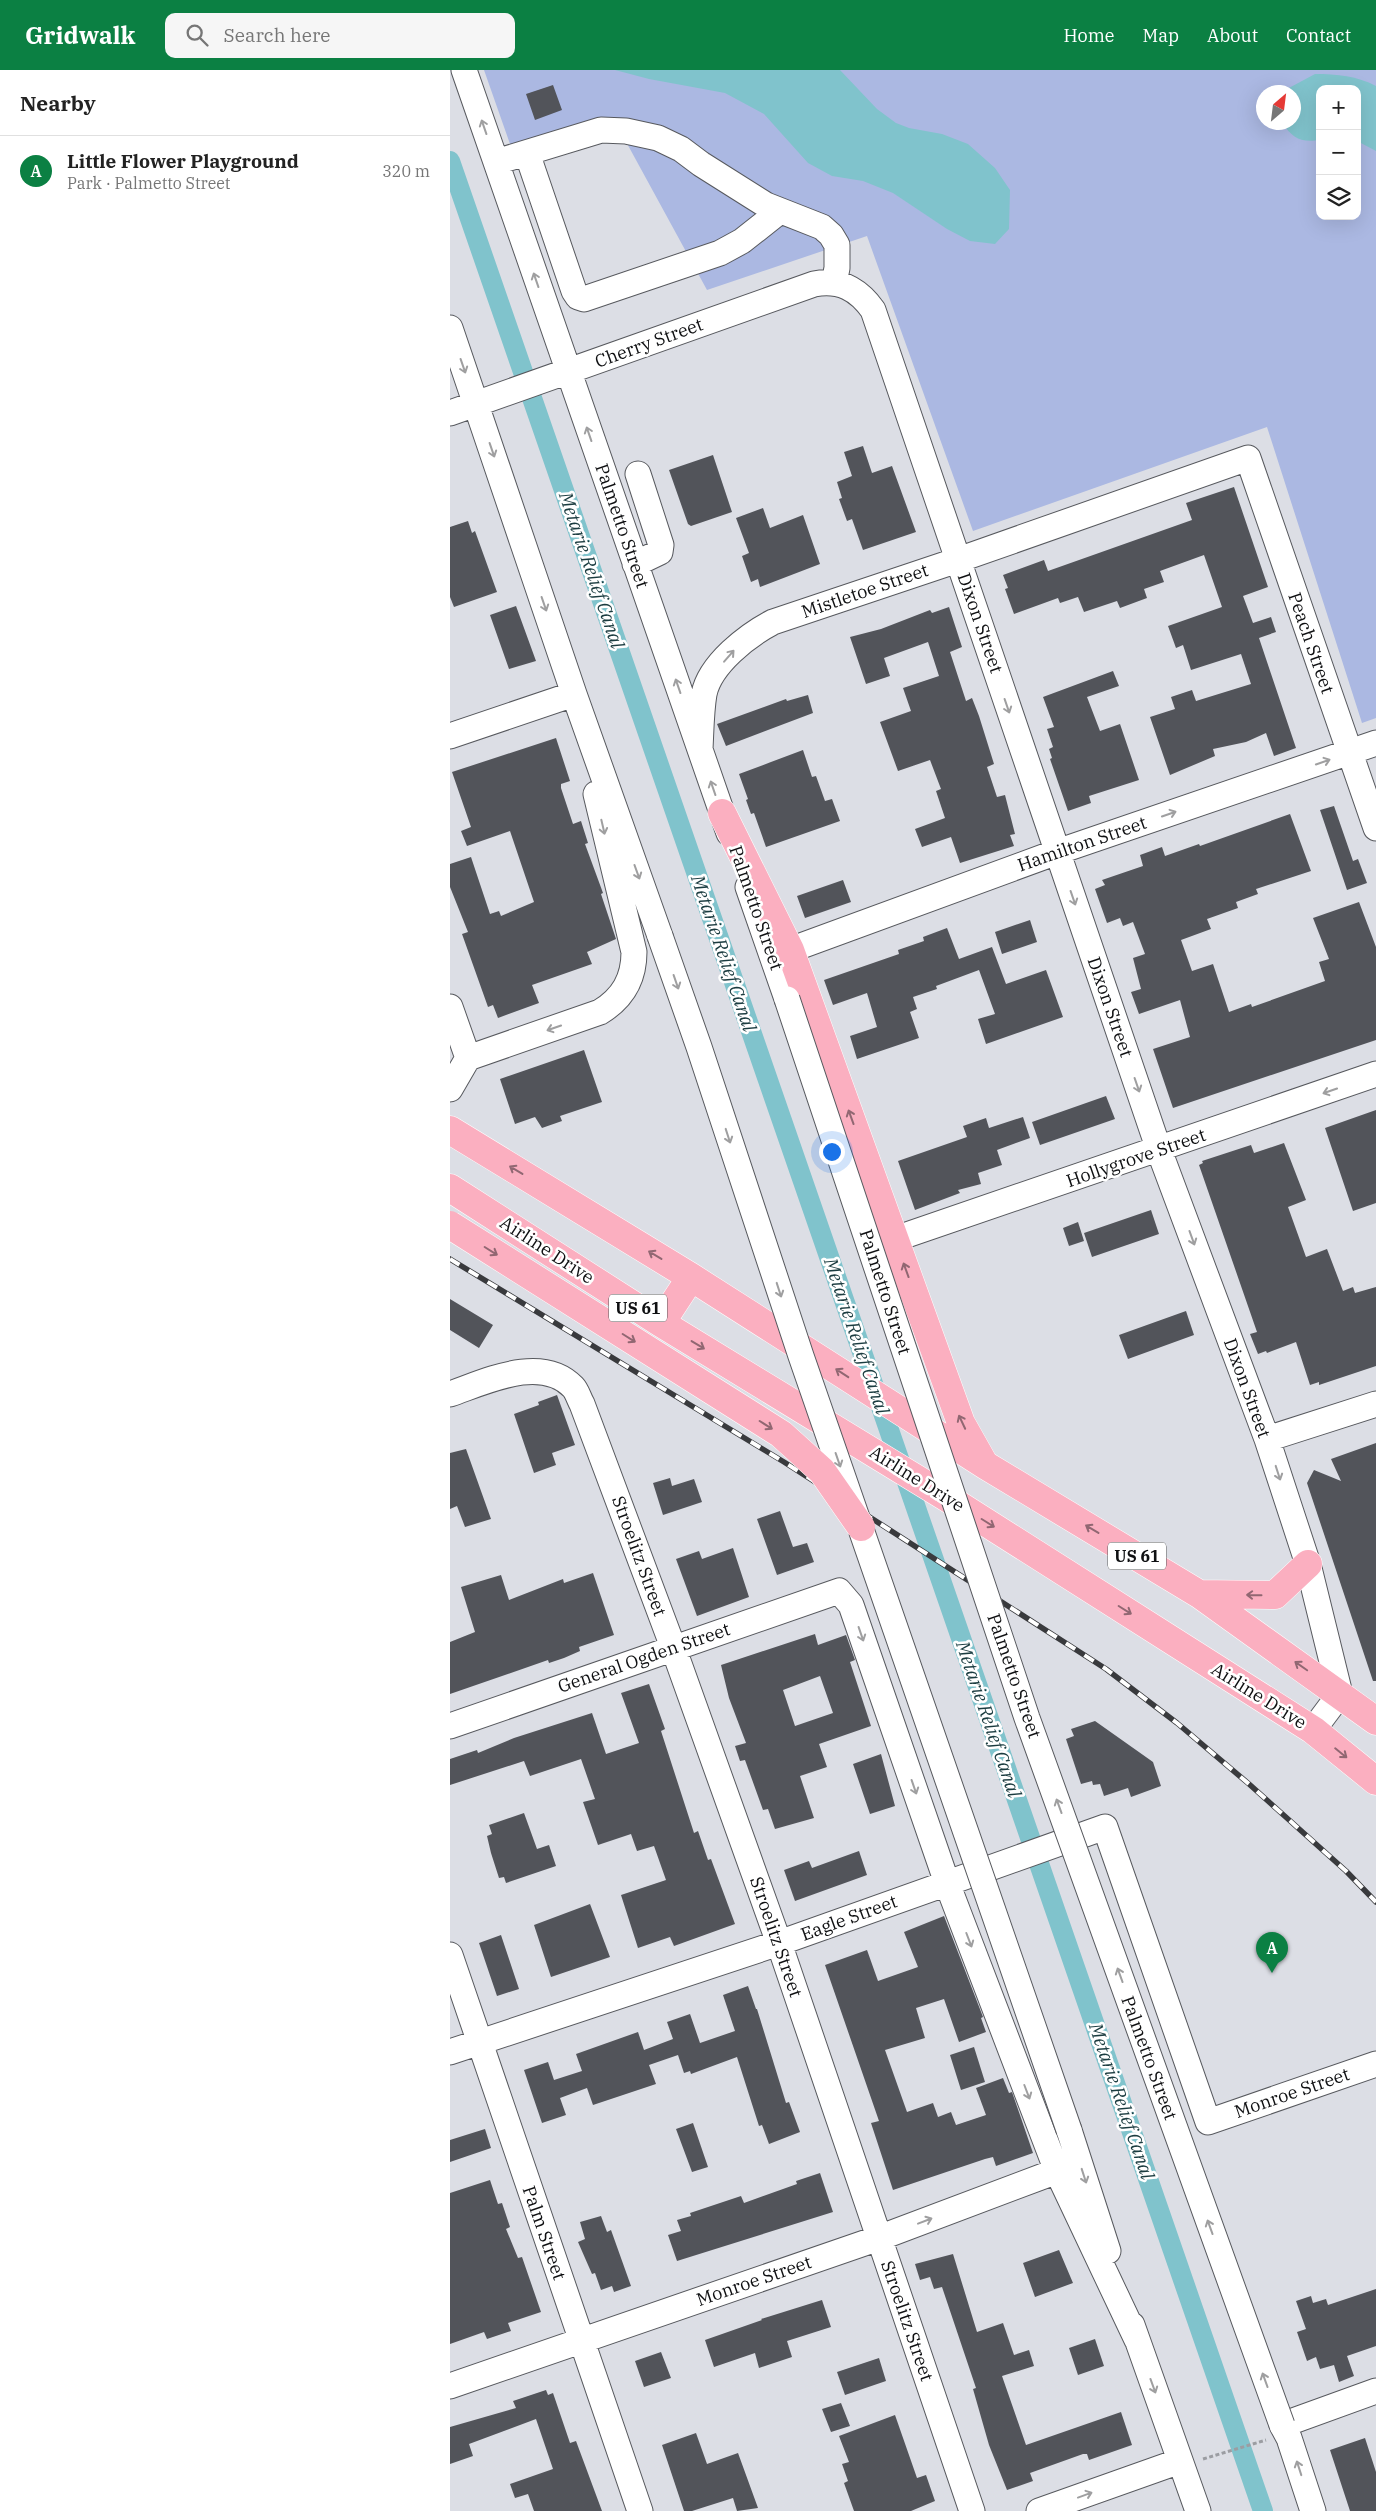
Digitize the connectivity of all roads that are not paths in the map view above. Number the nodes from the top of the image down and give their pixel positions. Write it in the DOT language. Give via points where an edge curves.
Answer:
graph roads {
  1 [pos="464,70"];
  2 [pos="527,153"];
  3 [pos="496,162"];
  4 [pos="780,211"];
  5 [pos="841,285"];
  6 [pos="450,328"];
  7 [pos="560,375"];
  8 [pos="483,402"];
  9 [pos="450,412"];
  10 [pos="1248,458"];
  11 [pos="638,474"];
  12 [pos="958,560"];
  13 [pos="635,564"];
  14 [pos="574,694"];
  15 [pos="450,736"];
  16 [pos="1376,743"];
  17 [pos="700,749"];
  18 [pos="1349,753"];
  19 [pos="722,813"];
  20 [pos="1376,828"];
  21 [pos="1057,852"];
  22 [pos="790,950"];
  23 [pos="450,1007"];
  24 [pos="468,1058"];
  25 [pos="1376,1074"];
  26 [pos="450,1089"];
  27 [pos="450,1130"];
  28 [pos="1159,1150"];
  29 [pos="450,1188"];
  30 [pos="450,1225"];
  31 [pos="895,1239"];
  32 [pos="691,1277"];
  33 [pos="661,1323"];
  34 [pos="450,1394"];
  35 [pos="1376,1404"];
  36 [pos="1266,1439"];
  37 [pos="985,1465"];
  38 [pos="861,1527"];
  39 [pos="1308,1564"];
  40 [pos="1200,1594"];
  41 [pos="673,1647"];
  42 [pos="1340,1694"];
  43 [pos="1376,1721"];
  44 [pos="450,1726"];
  45 [pos="1313,1730"];
  46 [pos="1374,1773"];
  47 [pos="1105,1827"];
  48 [pos="947,1883"];
  49 [pos="779,1943"];
  50 [pos="450,1955"];
  51 [pos="479,2042"];
  52 [pos="450,2052"];
  53 [pos="1376,2064"];
  54 [pos="1208,2122"];
  55 [pos="1057,2171"];
  56 [pos="879,2238"];
  57 [pos="1137,2340"];
  58 [pos="581,2341"];
  59 [pos="450,2386"];
  60 [pos="1376,2392"];
  61 [pos="1276,2432"];
  62 [pos="1188,2461"];
  63 [pos="640,2511"];
  64 [pos="972,2511"];
  65 [pos="1040,2511"];
  66 [pos="1198,2511"];
  67 [pos="1313,2511"];
  3 -- 1 [label="street, Palmetto Street, one-way"];
  2 -- 3 [label="street"];
  2 -- 4 [label="street" via="601,130 658,138 681,148"];
  2 -- 4 [label="street" via="574,291 584,299 720,253 742,241"];
  7 -- 3 [label="street, Palmetto Street, one-way"];
  4 -- 5 [label="street" via="822,227 831,235 837,245"];
  5 -- 7 [label="street, Cherry Street" via="814,284"];
  5 -- 12 [label="street, Dixon Street" via="867,302 880,326"];
  6 -- 8 [label="street, one-way"];
  7 -- 8 [label="street, Cherry Street"];
  13 -- 7 [label="street, Palmetto Street, one-way"];
  8 -- 9 [label="street, Cherry Street"];
  8 -- 14 [label="street, one-way"];
  10 -- 12 [label="street, Mistletoe Street"];
  10 -- 18 [label="street, Peach Street"];
  11 -- 13 [label="street" via="661,545 655,557"];
  17 -- 12 [label="street, Mistletoe Street, one-way" via="704,692 732,651 753,633 773,622"];
  12 -- 21 [label="street, Dixon Street, one-way"];
  17 -- 13 [label="street, Palmetto Street, one-way"];
  14 -- 15 [label="street"];
  14 -- 24 [label="street, one-way" via="634,952 634,968 613,1004 600,1012"];
  14 -- 38 [label="street, one-way, bridge"];
  16 -- 18 [label="street, Hamilton Street"];
  19 -- 17 [label="street, Palmetto Street, one-way"];
  18 -- 20 [label="street, Peach Street"];
  21 -- 18 [label="street, Hamilton Street, one-way"];
  19 -- 22 [label="highway"];
  61 -- 19 [label="street, Palmetto Street, one-way, bridge" via="1027,1718"];
  21 -- 22 [label="street, Hamilton Street"];
  21 -- 28 [label="street, Dixon Street, one-way"];
  31 -- 22 [label="highway, one-way"];
  23 -- 24 [label="street"];
  24 -- 26 [label="street"];
  25 -- 28 [label="street, Hollygrove Street, one-way"];
  32 -- 27 [label="highway, US 61, one-way"];
  28 -- 31 [label="street, Hollygrove Street"];
  28 -- 36 [label="street, Dixon Street, one-way"];
  29 -- 33 [label="highway, Airline Drive / US 61"];
  30 -- 38 [label="highway, one-way, bridge" via="781,1434 822,1471"];
  37 -- 31 [label="highway, one-way" via="961,1423"];
  32 -- 33 [label="highway"];
  37 -- 32 [label="highway, US 61, one-way"];
  33 -- 45 [label="highway, Airline Drive / US 61, one-way" via="830,1424"];
  34 -- 41 [label="street, Stroelitz Street" via="505,1375 534,1371 557,1377 573,1387"];
  35 -- 36 [label="street"];
  36 -- 39 [label="street, Dixon Street, one-way"];
  40 -- 37 [label="highway, US 61, one-way"];
  38 -- 57 [label="street, one-way, bridge" via="1069,2130"];
  39 -- 40 [label="highway, one-way" via="1275,1595"];
  39 -- 42 [label="street, Dixon Street"];
  42 -- 40 [label="highway, US 61, one-way"];
  41 -- 44 [label="street, General Ogden Street"];
  41 -- 48 [label="street, General Ogden Street, one-way" via="839,1591 851,1605"];
  41 -- 49 [label="street, Stroelitz Street"];
  42 -- 43 [label="highway, US 61"];
  42 -- 45 [label="street"];
  45 -- 46 [label="highway, Airline Drive / US 61, one-way"];
  47 -- 48 [label="street, Eagle Street"];
  47 -- 54 [label="street, Palmetto Street"];
  48 -- 49 [label="street, Eagle Street"];
  48 -- 55 [label="street, one-way"];
  49 -- 51 [label="street, Eagle Street"];
  49 -- 56 [label="street, Stroelitz Street"];
  50 -- 51 [label="street, Palm Street"];
  51 -- 52 [label="street, Eagle Street"];
  51 -- 58 [label="street, Palm Street"];
  53 -- 54 [label="street, Monroe Street"];
  56 -- 55 [label="street, Monroe Street, one-way"];
  55 -- 57 [label="street"];
  56 -- 58 [label="street, Monroe Street"];
  56 -- 64 [label="street, Stroelitz Street"];
  57 -- 62 [label="street, one-way"];
  58 -- 59 [label="street, Monroe Street"];
  58 -- 63 [label="street, Palm Street"];
  60 -- 61 [label="street"];
  67 -- 61 [label="street, Palmetto Street, one-way" via="1289,2438"];
  65 -- 62 [label="street, one-way"];
  62 -- 66 [label="street"];
}
